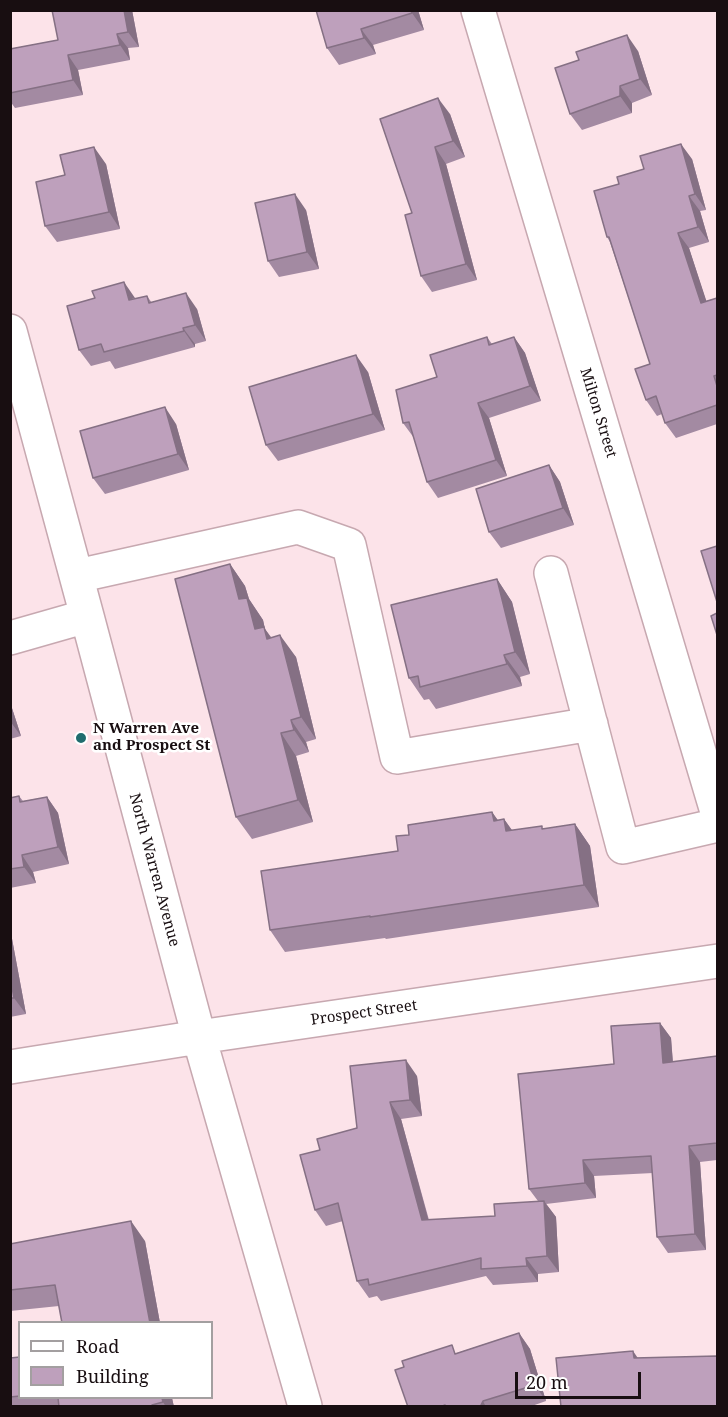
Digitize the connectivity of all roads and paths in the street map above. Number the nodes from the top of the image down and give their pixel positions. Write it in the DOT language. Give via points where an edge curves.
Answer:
graph roads {
  1 [pos="478,10"];
  2 [pos="10,332"];
  3 [pos="551,573"];
  4 [pos="77,576"];
  5 [pos="87,616"];
  6 [pos="10,638"];
  7 [pos="591,724"];
  8 [pos="717,815"];
  9 [pos="717,825"];
  10 [pos="717,961"];
  11 [pos="199,1037"];
  12 [pos="10,1066"];
  13 [pos="305,1407"];
  1 -- 8 [label="street, Milton Street"];
  2 -- 4 [label="street, North Warren Avenue"];
  3 -- 7 [label="street"];
  4 -- 5 [label="street, North Warren Avenue"];
  4 -- 7 [label="street" via="298,527 349,545 397,757"];
  5 -- 6 [label="street"];
  5 -- 11 [label="street, North Warren Avenue"];
  7 -- 9 [label="street" via="623,847"];
  10 -- 11 [label="street, Prospect Street"];
  11 -- 12 [label="street, Prospect Street"];
  11 -- 13 [label="street, North Warren Avenue"];
}
